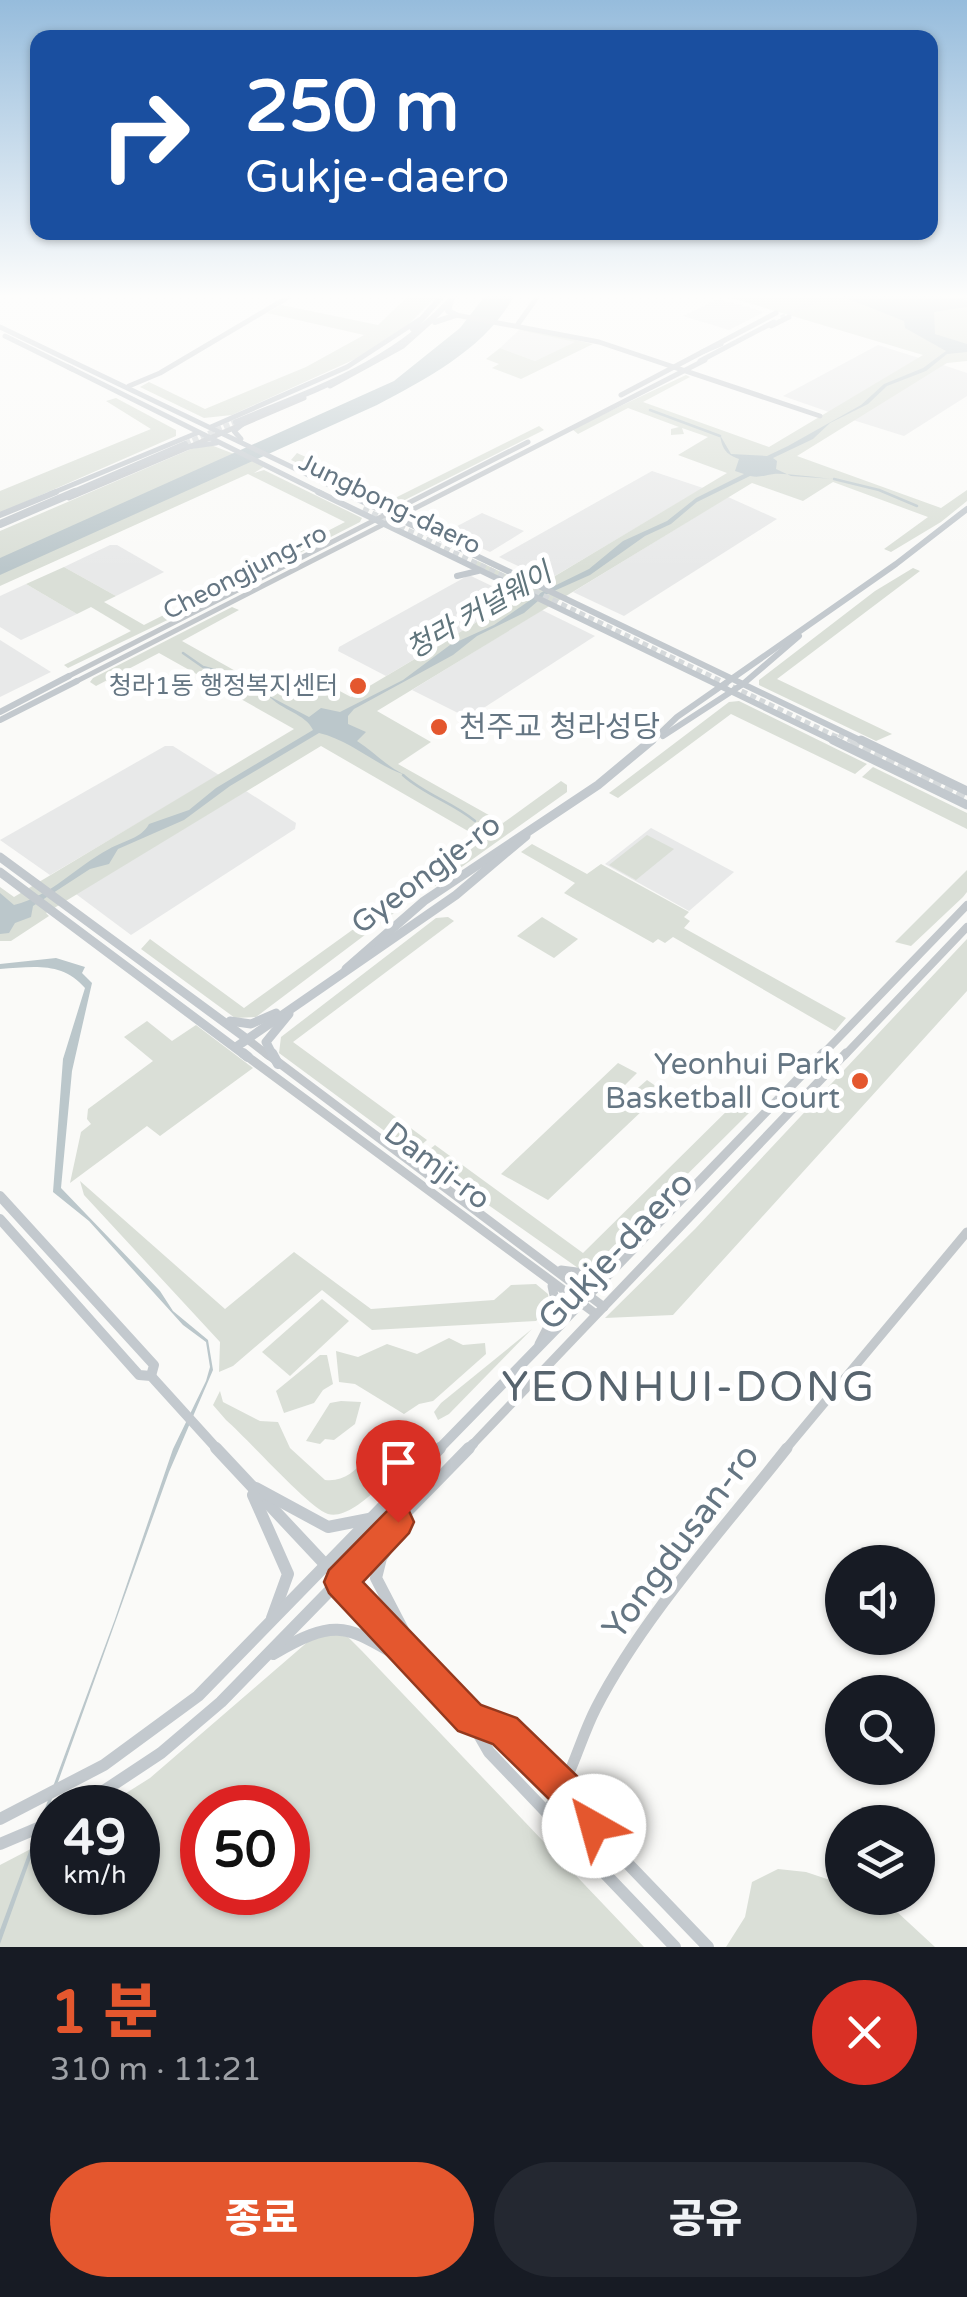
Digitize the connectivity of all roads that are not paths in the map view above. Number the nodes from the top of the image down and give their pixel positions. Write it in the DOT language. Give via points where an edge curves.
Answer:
graph roads {
  1 [pos="111,387"];
  2 [pos="117,387"];
  3 [pos="131,387"];
  4 [pos="311,387"];
  5 [pos="311,387"];
  6 [pos="323,387"];
  7 [pos="634,387"];
  8 [pos="649,387"];
  9 [pos="733,387"];
  10 [pos="820,416"];
  11 [pos="190,417"];
  12 [pos="236,421"];
  13 [pos="175,422"];
  14 [pos="211,427"];
  15 [pos="222,432"];
  16 [pos="197,433"];
  17 [pos="208,438"];
  18 [pos="243,441"];
  19 [pos="183,443"];
  20 [pos="228,448"];
  21 [pos="272,463"];
  22 [pos="365,508"];
  23 [pos="388,512"];
  24 [pos="967,512"];
  25 [pos="398,517"];
  26 [pos="375,519"];
  27 [pos="0,521"];
  28 [pos="954,522"];
  29 [pos="384,524"];
  30 [pos="408,534"];
  31 [pos="431,534"];
  32 [pos="466,563"];
  33 [pos="486,572"];
  34 [pos="808,627"];
  35 [pos="694,660"];
  36 [pos="684,668"];
  37 [pos="73,678"];
  38 [pos="731,678"];
  39 [pos="744,684"];
  40 [pos="720,686"];
  41 [pos="732,692"];
  42 [pos="784,704"];
  43 [pos="766,708"];
  44 [pos="0,712"];
  45 [pos="0,720"];
  46 [pos="657,738"];
  47 [pos="967,791"];
  48 [pos="967,805"];
  49 [pos="0,857"];
  50 [pos="0,872"];
  51 [pos="967,905"];
  52 [pos="967,926"];
  53 [pos="300,1000"];
  54 [pos="217,1015"];
  55 [pos="247,1039"];
  56 [pos="236,1047"];
  57 [pos="248,1057"];
  58 [pos="278,1064"];
  59 [pos="0,1196"];
  60 [pos="0,1219"];
  61 [pos="967,1232"];
  62 [pos="635,1248"];
  63 [pos="548,1264"];
  64 [pos="538,1273"];
  65 [pos="585,1299"];
  66 [pos="600,1310"];
  67 [pos="562,1323"];
  68 [pos="538,1346"];
  69 [pos="151,1376"];
  70 [pos="473,1444"];
  71 [pos="429,1460"];
  72 [pos="248,1484"];
  73 [pos="418,1502"];
  74 [pos="381,1512"];
  75 [pos="398,1522"];
  76 [pos="327,1568"];
  77 [pos="340,1582"];
  78 [pos="270,1624"];
  79 [pos="280,1642"];
  80 [pos="262,1660"];
  81 [pos="424,1669"];
  82 [pos="470,1719"];
  83 [pos="112,1785"];
  84 [pos="564,1789"];
  85 [pos="546,1811"];
  86 [pos="7,1816"];
  87 [pos="30,1831"];
  88 [pos="1,1844"];
  89 [pos="675,1947"];
  90 [pos="708,1947"];
  1 -- 13 [label="main road, Jungbong-daero"];
  2 -- 21 [label="main road, Jungbong-daero"];
  3 -- 11 [label="main road, Jungbong-daero"];
  4 -- 12 [label="highway"];
  5 -- 12 [label="highway"];
  6 -- 12 [label="street"];
  7 -- 23 [label="street, Cheongjung-ro"];
  8 -- 25 [label="street, Cheongjung-ro"];
  9 -- 10 [label="street"];
  11 -- 12 [label="main road"];
  11 -- 14 [label="main road, Jungbong-daero"];
  12 -- 14 [label="main road"];
  12 -- 15 [label="street"];
  12 -- 18 [label="main road" via="234,431"];
  13 -- 16 [label="main road, Jungbong-daero"];
  13 -- 19 [label="main road" via="186,431"];
  14 -- 15 [label="main road, Jungbong-daero"];
  14 -- 16 [label="main road"];
  15 -- 17 [label="street"];
  15 -- 18 [label="main road, Jungbong-daero"];
  16 -- 17 [label="main road, Jungbong-daero"];
  16 -- 19 [label="main road"];
  17 -- 19 [label="street"];
  17 -- 20 [label="main road, Jungbong-daero"];
  18 -- 21 [label="main road, Jungbong-daero"];
  19 -- 20 [label="main road"];
  19 -- 27 [label="highway"];
  20 -- 21 [label="main road, Jungbong-daero"];
  21 -- 22 [label="main road, Jungbong-daero"];
  21 -- 22 [label="main road, Jungbong-daero"];
  22 -- 23 [label="main road, Jungbong-daero"];
  22 -- 26 [label="main road, Jungbong-daero"];
  23 -- 25 [label="main road, Jungbong-daero"];
  23 -- 26 [label="street, Cheongjung-ro"];
  24 -- 28 [label="main road, Gyeongje-ro"];
  25 -- 29 [label="street, Cheongjung-ro"];
  25 -- 31 [label="main road, Jungbong-daero"];
  26 -- 29 [label="main road, Jungbong-daero"];
  26 -- 37 [label="street, Cheongjung-ro"];
  28 -- 34 [label="main road, Gyeongje-ro"];
  29 -- 30 [label="main road, Jungbong-daero"];
  29 -- 37 [label="street, Cheongjung-ro"];
  30 -- 31 [label="main road"];
  30 -- 32 [label="main road, Jungbong-daero"];
  31 -- 35 [label="main road, Jungbong-daero"];
  32 -- 33 [label="main road, Jungbong-daero"];
  32 -- 33 [label="main road" via="457,576"];
  33 -- 36 [label="main road, Jungbong-daero"];
  34 -- 38 [label="main road, Gyeongje-ro"];
  34 -- 39 [label="main road, Gyeongje-ro"];
  35 -- 36 [label="main road" via="696,667"];
  35 -- 38 [label="main road, Jungbong-daero"];
  36 -- 40 [label="main road, Jungbong-daero"];
  37 -- 44 [label="main road, Cheongjung-ro"];
  37 -- 45 [label="main road, Cheongjung-ro"];
  38 -- 39 [label="main road, Jungbong-daero"];
  38 -- 40 [label="main road, Gyeongje-ro"];
  39 -- 41 [label="main road, Gyeongje-ro"];
  39 -- 42 [label="main road, Jungbong-daero"];
  40 -- 41 [label="main road, Jungbong-daero"];
  40 -- 46 [label="main road, Gyeongje-ro"];
  41 -- 43 [label="main road, Jungbong-daero"];
  41 -- 46 [label="main road, Gyeongje-ro"];
  42 -- 43 [label="main road" via="765,701"];
  42 -- 47 [label="main road, Jungbong-daero"];
  43 -- 48 [label="main road, Jungbong-daero"];
  46 -- 53 [label="main road, Gyeongje-ro" via="539,824 456,896"];
  49 -- 54 [label="main road"];
  50 -- 56 [label="main road"];
  51 -- 62 [label="street, Gukje-daero"];
  52 -- 66 [label="street, Gukje-daero"];
  53 -- 54 [label="main road" via="251,1024"];
  53 -- 55 [label="main road, Gyeongje-ro"];
  53 -- 58 [label="main road" via="266,1042"];
  54 -- 55 [label="main road"];
  55 -- 56 [label="main road, Gyeongje-ro"];
  55 -- 58 [label="street"];
  56 -- 57 [label="main road"];
  57 -- 64 [label="street, Damji-ro"];
  58 -- 63 [label="street"];
  59 -- 69 [label="main road" via="154,1365"];
  60 -- 69 [label="main road" via="139,1376"];
  61 -- 84 [label="street, Yongdusan-ro" via="657,1614 596,1708"];
  62 -- 63 [label="street" via="584,1278"];
  62 -- 65 [label="street, Gukje-daero"];
  63 -- 64 [label="street" via="560,1278"];
  63 -- 65 [label="street"];
  64 -- 65 [label="street, Damji-ro"];
  64 -- 68 [label="street" via="559,1302"];
  65 -- 66 [label="street, Damji-ro"];
  65 -- 67 [label="street, Gukje-daero"];
  66 -- 70 [label="street, Gukje-daero"];
  67 -- 68 [label="main road, Gukje-daero"];
  68 -- 71 [label="main road, Gukje-daero"];
  69 -- 72 [label="main road"];
  70 -- 73 [label="main road, Gukje-daero"];
  71 -- 74 [label="main road"];
  72 -- 74 [label="main road" via="320,1525 336,1528"];
  72 -- 76 [label="main road"];
  72 -- 78 [label="main road" via="288,1574"];
  73 -- 75 [label="main road, Gukje-daero"];
  73 -- 81 [label="main road" via="381,1558 376,1578"];
  74 -- 75 [label="street" via="384,1524"];
  74 -- 76 [label="main road"];
  75 -- 77 [label="main road, Gukje-daero"];
  76 -- 77 [label="main road"];
  76 -- 78 [label="main road"];
  77 -- 79 [label="main road, Gukje-daero"];
  77 -- 81 [label="main road"];
  78 -- 79 [label="street" via="291,1617"];
  78 -- 86 [label="main road" via="176,1714 84,1778"];
  79 -- 80 [label="main road, Gukje-daero"];
  80 -- 81 [label="main road" via="331,1626"];
  80 -- 83 [label="main road, Gukje-daero" via="172,1745"];
  81 -- 82 [label="main road"];
  82 -- 84 [label="main road" via="504,1730"];
  82 -- 85 [label="main road" via="488,1752"];
  84 -- 85 [label="street, Yongdusan-ro"];
  84 -- 90 [label="main road"];
  85 -- 89 [label="main road"];
  87 -- 88 [label="main road"];
}
